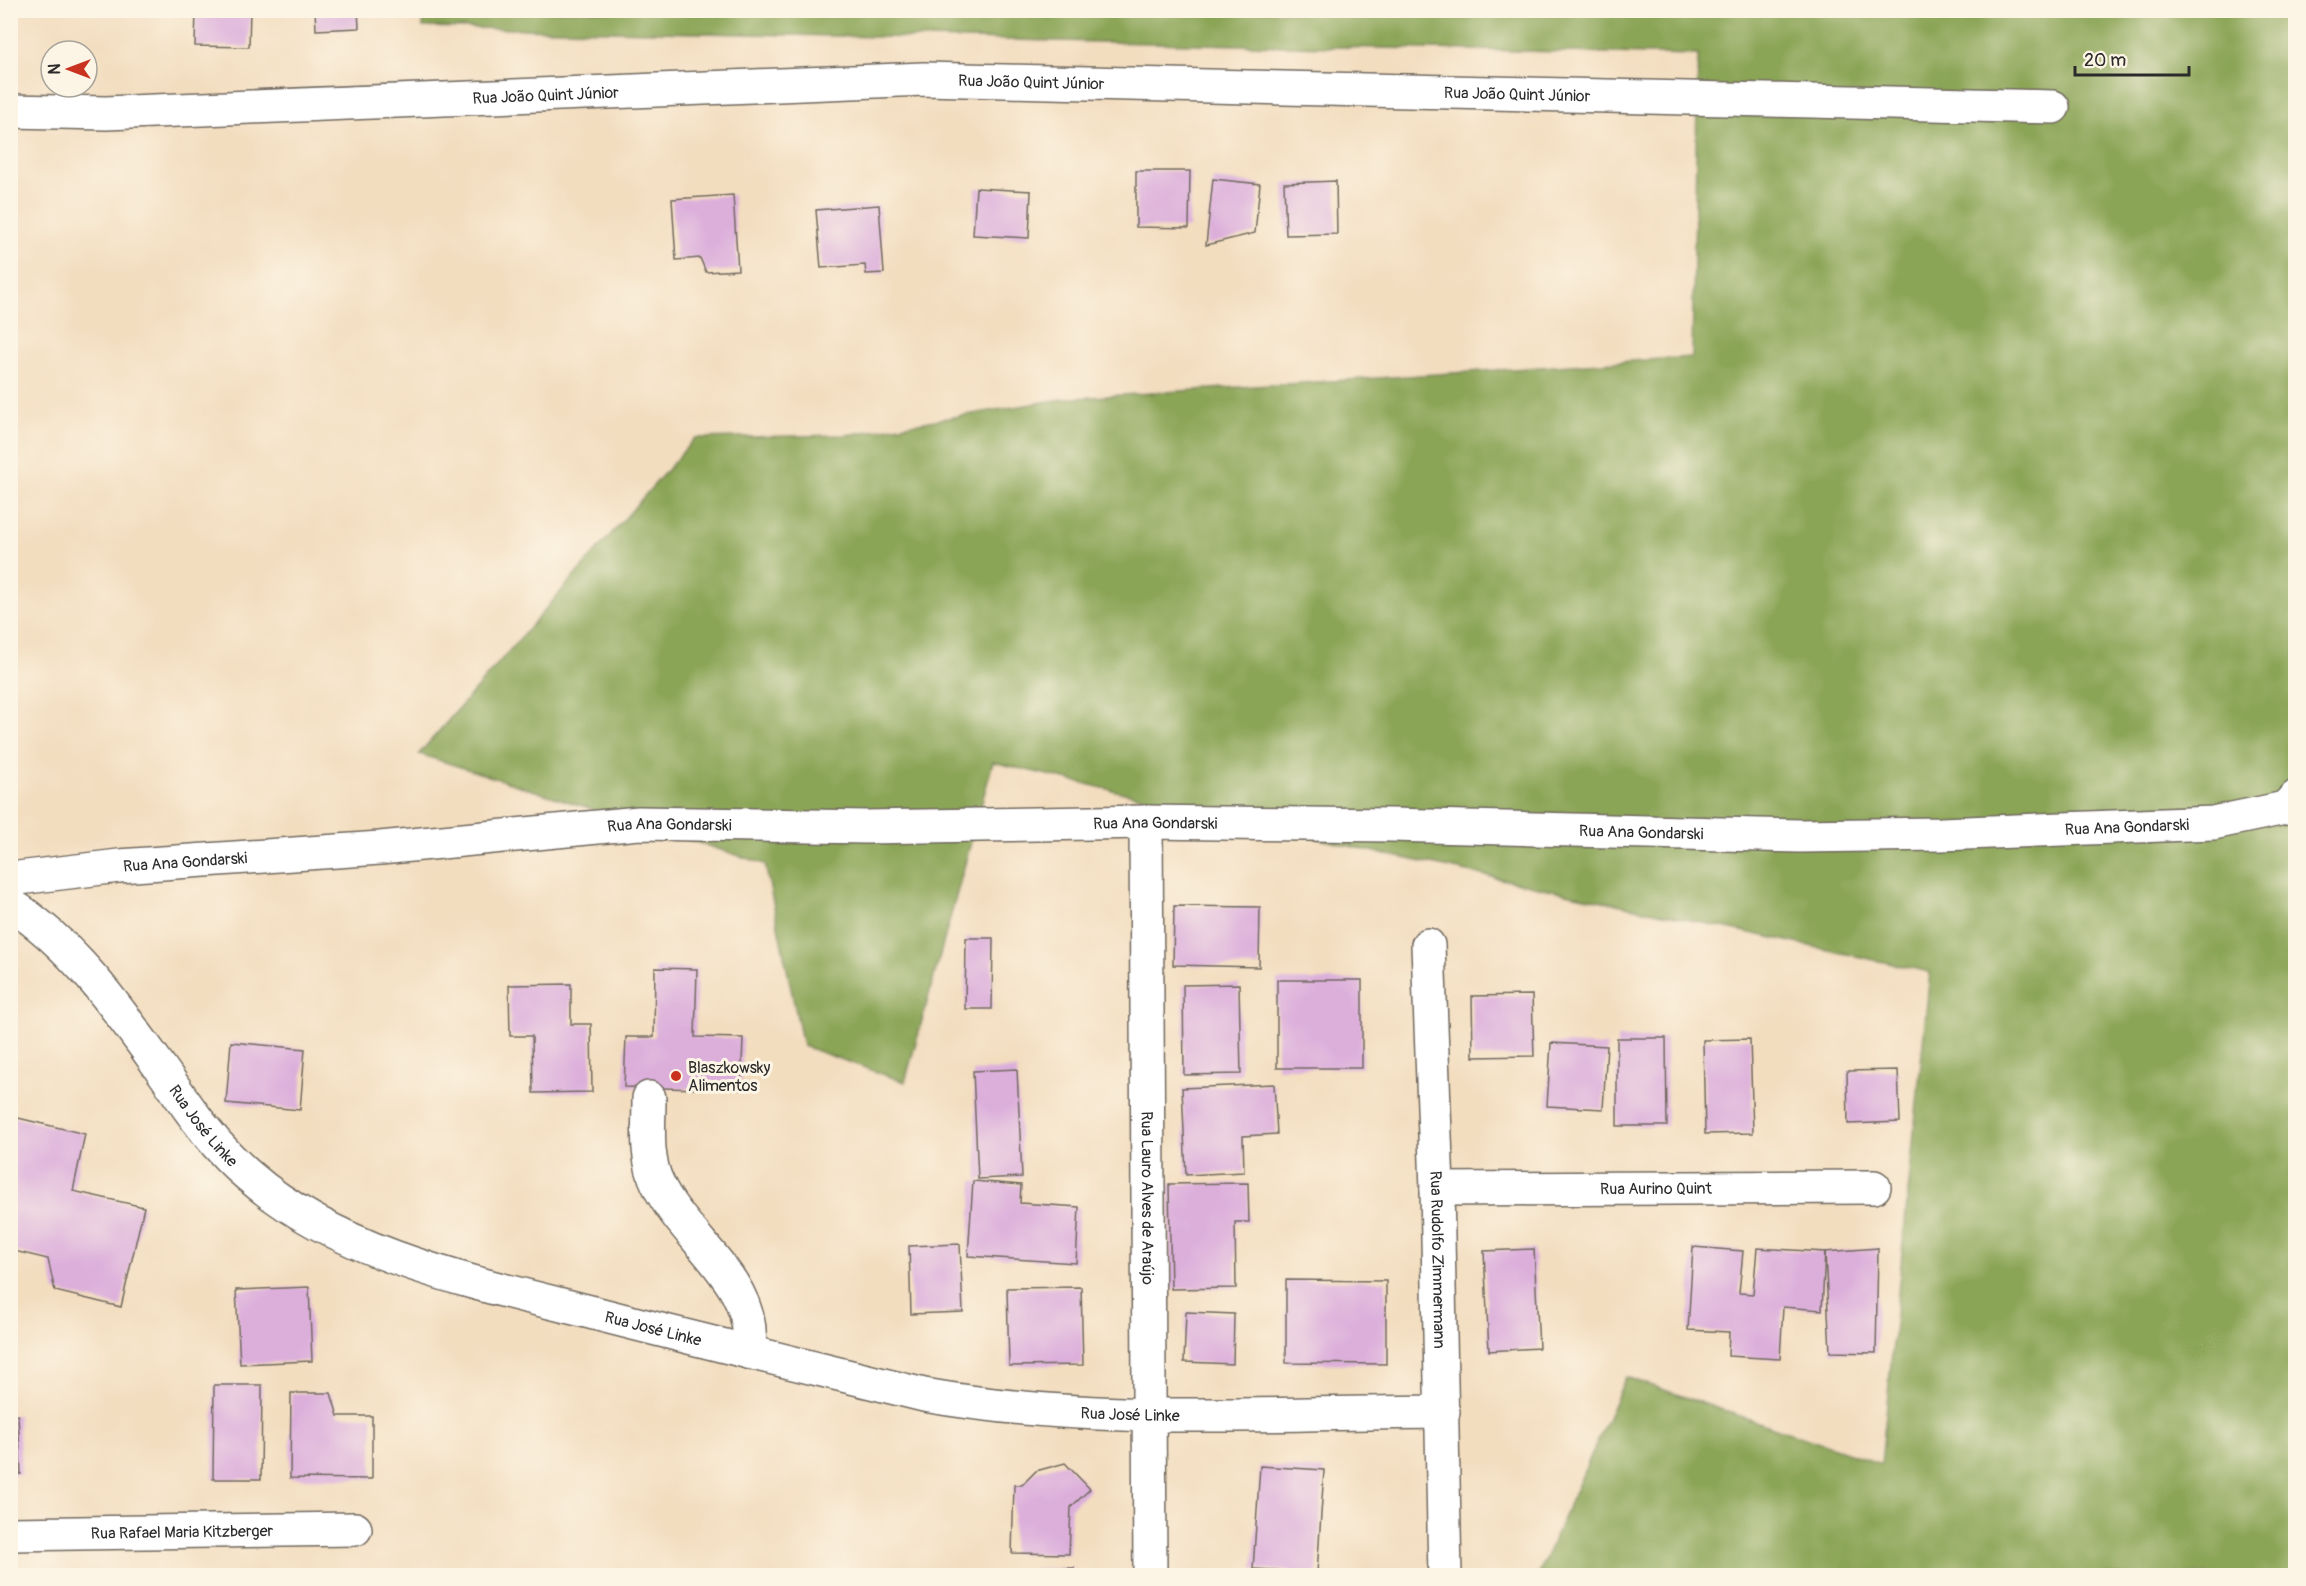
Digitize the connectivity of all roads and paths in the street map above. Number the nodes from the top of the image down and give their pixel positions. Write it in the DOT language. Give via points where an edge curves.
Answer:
graph roads {
  1 [pos="2053,107"];
  2 [pos="10,111"];
  3 [pos="2295,797"];
  4 [pos="1146,822"];
  5 [pos="10,879"];
  6 [pos="10,904"];
  7 [pos="1428,945"];
  8 [pos="649,1098"];
  9 [pos="1874,1187"];
  10 [pos="1437,1189"];
  11 [pos="748,1352"];
  12 [pos="1443,1412"];
  13 [pos="1149,1414"];
  14 [pos="356,1529"];
  15 [pos="10,1534"];
  16 [pos="1150,1575"];
  17 [pos="1445,1575"];
  1 -- 2 [label="street, Rua João Quint Júnior" via="924,79 106,113"];
  3 -- 4 [label="street, Rua Ana Gondarski" via="2285,808 2213,823 1799,837"];
  4 -- 5 [label="street, Rua Ana Gondarski" via="866,827 639,823 380,848 119,866"];
  4 -- 13 [label="street, Rua Lauro Alves de Araújo"];
  6 -- 11 [label="street, Rua José Linke" via="58,942 88,973 192,1113 233,1160 300,1214 369,1247 431,1268"];
  7 -- 10 [label="street, Rua Rudolfo Zimmermann"];
  8 -- 11 [label="street" via="650,1162 658,1185 740,1295 752,1335"];
  9 -- 10 [label="street, Rua Aurino Quint"];
  10 -- 12 [label="street, Rua Rudolfo Zimmermann"];
  11 -- 13 [label="street, Rua José Linke" via="924,1395 983,1405"];
  12 -- 13 [label="street, Rua José Linke"];
  12 -- 17 [label="street, Rua Rudolfo Zimmermann"];
  13 -- 16 [label="street, Rua Lauro Alves de Araújo"];
  14 -- 15 [label="street, Rua Rafael Maria Kitzberger"];
}
